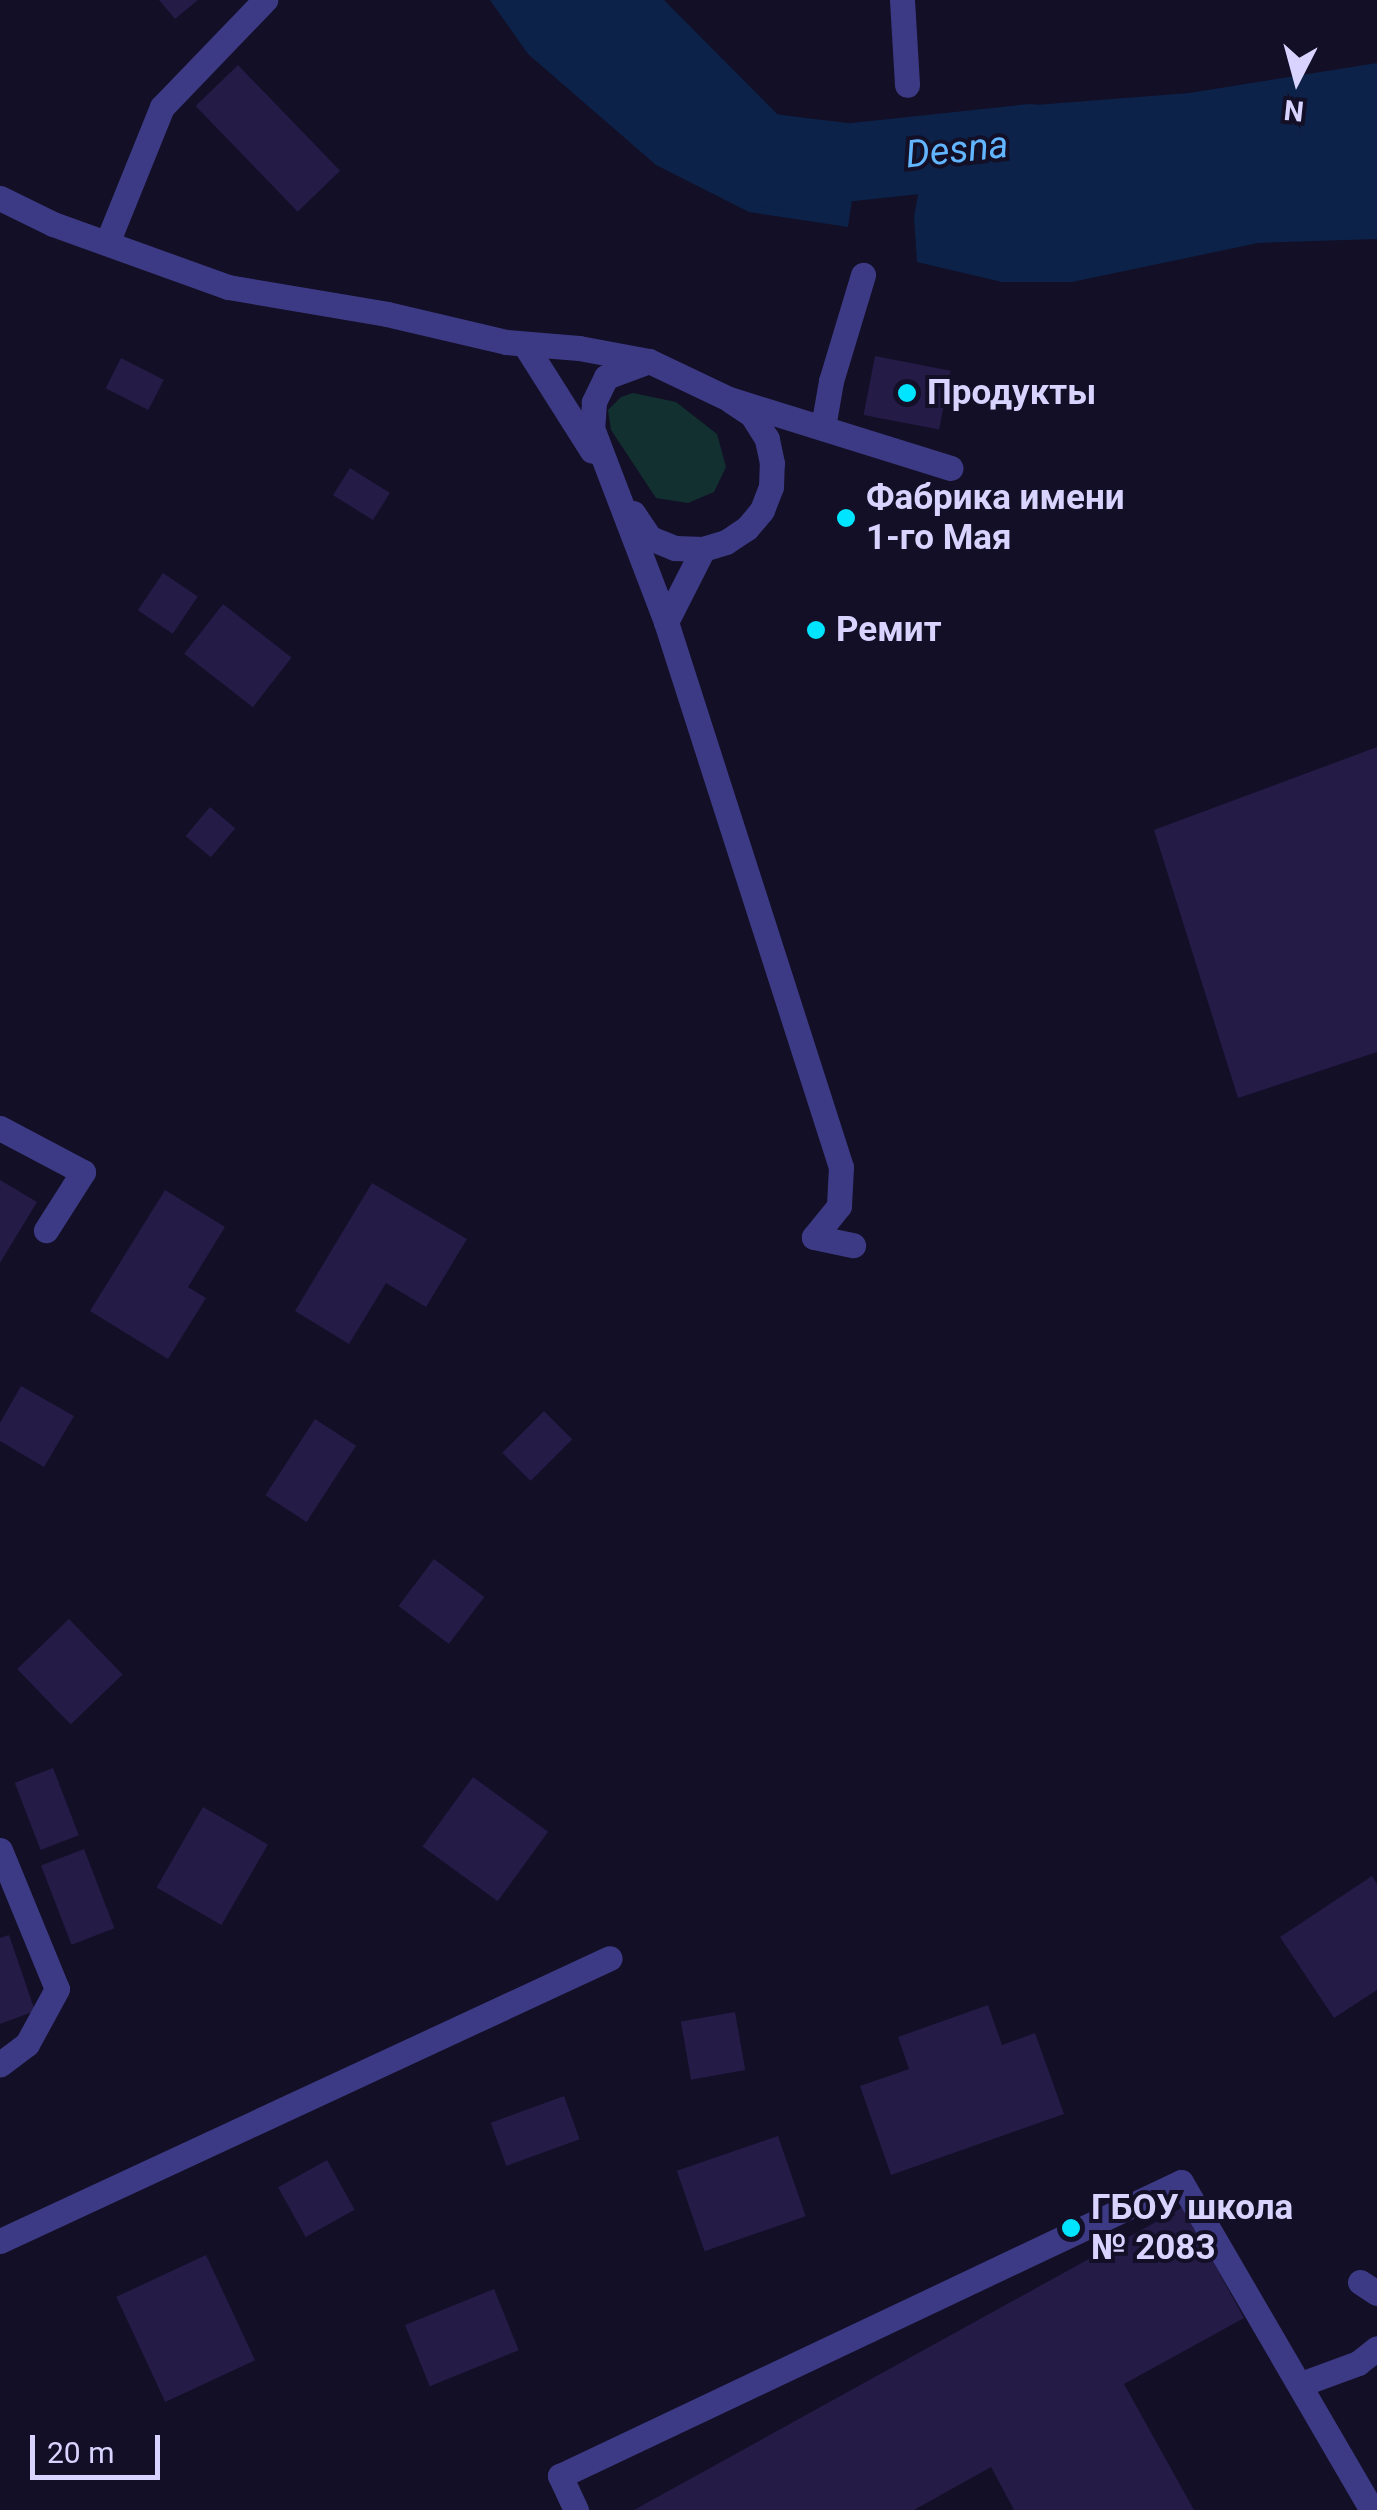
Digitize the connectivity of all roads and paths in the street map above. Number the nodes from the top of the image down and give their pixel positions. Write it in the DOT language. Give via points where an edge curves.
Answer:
graph roads {
  1 [pos="265,0"];
  2 [pos="902,0"];
  3 [pos="907,85"];
  4 [pos="0,198"];
  5 [pos="107,244"];
  6 [pos="863,275"];
  7 [pos="525,345"];
  8 [pos="649,361"];
  9 [pos="728,399"];
  10 [pos="823,427"];
  11 [pos="950,468"];
  12 [pos="606,474"];
  13 [pos="703,549"];
  14 [pos="666,622"];
  15 [pos="0,1128"];
  16 [pos="46,1230"];
  17 [pos="852,1245"];
  18 [pos="0,1850"];
  19 [pos="610,1958"];
  20 [pos="0,2064"];
  21 [pos="0,2241"];
  22 [pos="1377,2348"];
  23 [pos="1301,2384"];
  24 [pos="576,2510"];
  25 [pos="1372,2510"];
  1 -- 5 [label="street" via="162,106"];
  2 -- 3 [label="street"];
  4 -- 5 [label="street"];
  5 -- 7 [label="street" via="228,287"];
  6 -- 10 [label="street"];
  7 -- 8 [label="street"];
  7 -- 12 [label="street"];
  8 -- 9 [label="street"];
  8 -- 12 [label="street" via="606,377 594,402 592,428"];
  9 -- 10 [label="street"];
  9 -- 13 [label="street" via="752,416 766,439 771,486 747,528"];
  10 -- 11 [label="street"];
  12 -- 13 [label="street" via="650,538"];
  12 -- 14 [label="street"];
  13 -- 14 [label="street"];
  14 -- 17 [label="street" via="840,1167 838,1206 814,1237"];
  15 -- 16 [label="street" via="83,1172"];
  18 -- 20 [label="street" via="57,1989 27,2044"];
  19 -- 21 [label="street"];
  22 -- 23 [label="street" via="1358,2364"];
  23 -- 24 [label="street" via="1181,2182 560,2476"];
  23 -- 25 [label="street"];
}
